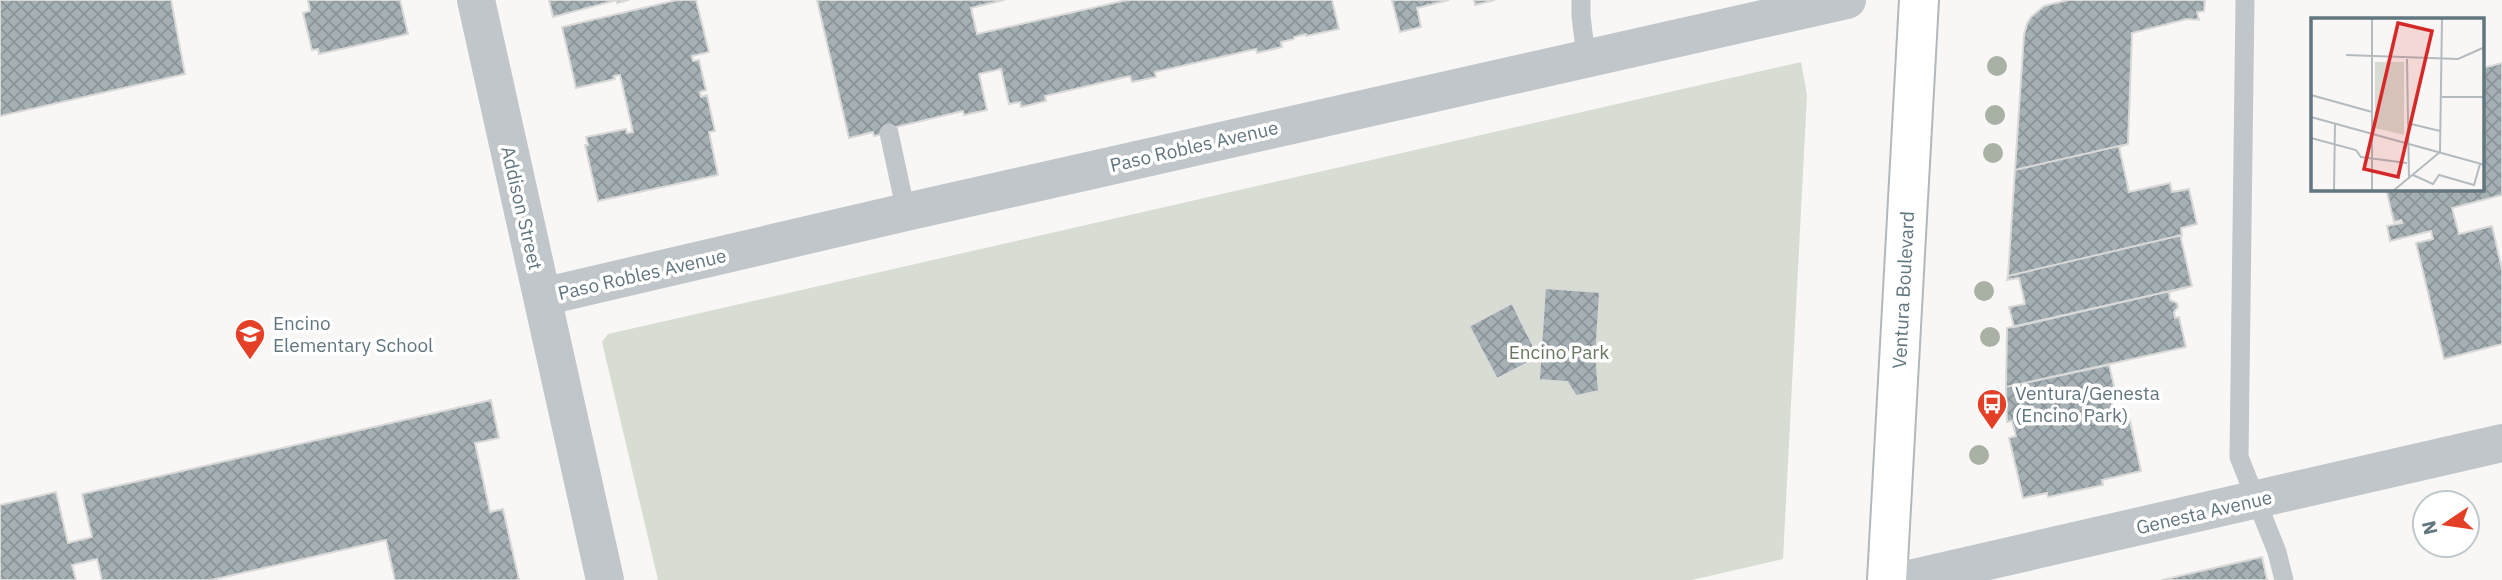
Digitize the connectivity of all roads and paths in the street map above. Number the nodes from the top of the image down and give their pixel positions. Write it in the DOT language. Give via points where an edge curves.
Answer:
graph roads {
  1 [pos="476,0"];
  2 [pos="1581,0"];
  3 [pos="1847,0"];
  4 [pos="1919,0"];
  5 [pos="2245,0"];
  6 [pos="1586,57"];
  7 [pos="889,133"];
  8 [pos="906,212"];
  9 [pos="542,297"];
  10 [pos="2502,443"];
  11 [pos="2255,500"];
  12 [pos="605,580"];
  13 [pos="1887,580"];
  14 [pos="1905,580"];
  15 [pos="2284,580"];
  1 -- 9 [label="street, Addison Street"];
  2 -- 6 [label="lane"];
  3 -- 6 [label="street, Paso Robles Avenue"];
  4 -- 13 [label="main road, Ventura Boulevard"];
  5 -- 11 [label="lane" via="2239,457"];
  6 -- 8 [label="street, Paso Robles Avenue"];
  7 -- 8 [label="lane"];
  8 -- 9 [label="street, Paso Robles Avenue"];
  9 -- 12 [label="street, Addison Street"];
  10 -- 11 [label="street, Genesta Avenue"];
  11 -- 14 [label="street, Genesta Avenue"];
  11 -- 15 [label="lane"];
}
